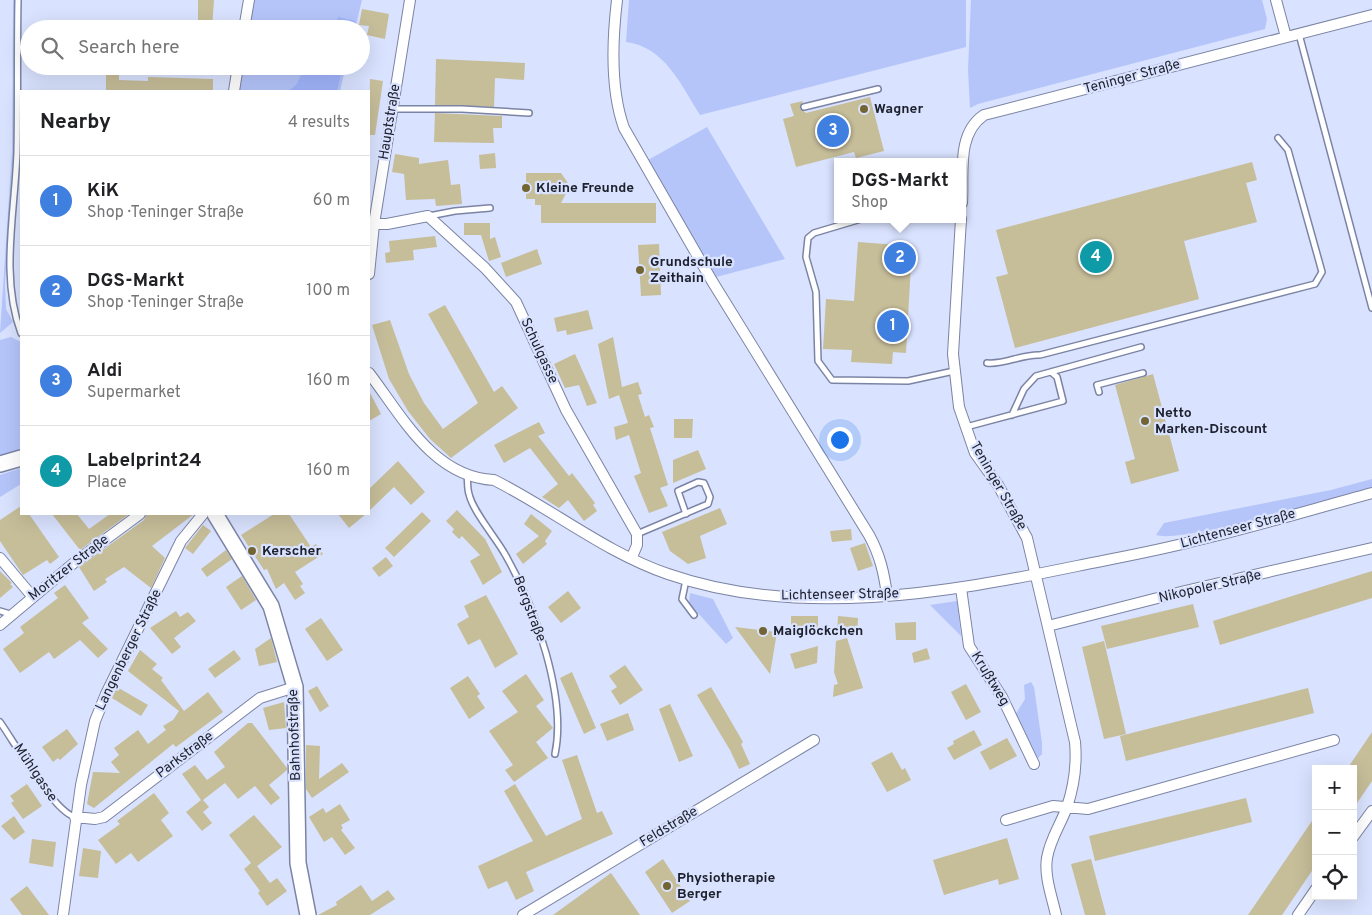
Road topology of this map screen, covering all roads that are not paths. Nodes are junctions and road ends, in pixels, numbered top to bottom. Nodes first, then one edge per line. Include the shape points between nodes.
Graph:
1 (18, 0) edge
2 (249, 0) edge
3 (410, 0) edge
4 (617, 0) edge
5 (1276, 0) edge
6 (1372, 15) edge
7 (246, 20) edge
8 (1298, 34) junction
9 (1286, 37) junction
10 (237, 75) edge
11 (878, 89) dead end
12 (234, 90) edge
13 (804, 107) dead end
14 (392, 109) junction
15 (529, 113) dead end
16 (1278, 138) dead end
17 (964, 158) edge
18 (490, 208) dead end
19 (428, 216) junction
20 (848, 223) edge
21 (962, 223) edge
22 (374, 224) junction
23 (370, 264) edge
24 (1372, 308) edge
25 (20, 330) edge
26 (1141, 347) dead end
27 (987, 363) dead end
28 (954, 371) junction
29 (1051, 372) junction
30 (1143, 373) dead end
31 (370, 374) edge
32 (1099, 392) dead end
33 (1012, 415) junction
34 (966, 427) junction
35 (20, 458) edge
36 (0, 464) edge
37 (467, 475) junction
38 (1372, 493) edge
39 (686, 514) junction
40 (139, 515) edge
41 (202, 515) edge
42 (216, 515) edge
43 (637, 534) junction
44 (1372, 548) edge
45 (632, 557) junction
46 (0, 558) edge
47 (1037, 574) junction
48 (686, 580) junction
49 (961, 588) junction
50 (32, 596) junction
51 (887, 596) junction
52 (0, 610) edge
53 (10, 614) junction
54 (694, 615) dead end
55 (0, 624) edge
56 (1048, 626) junction
57 (295, 687) junction
58 (0, 722) edge
59 (814, 740) dead end
60 (1334, 740) dead end
61 (556, 754) dead end
62 (1034, 764) dead end
63 (1067, 807) junction
64 (1372, 811) edge
65 (75, 817) junction
66 (1006, 820) dead end
67 (1357, 831) edge
68 (1312, 895) edge
69 (63, 915) edge
70 (308, 915) edge
71 (525, 915) edge
72 (1056, 915) edge
73 (1298, 915) edge

1 - 25 lane via 17,152 9,284 12,308
2 - 7 street
3 - 14 street, Hauptstraße
4 - 51 street via 614,21 615,86 621,119 674,217 869,535 885,573
5 - 9 street
6 - 8 street, Teninger Straße
8 - 9 street, Teninger Straße
8 - 24 lane
9 - 17 street, Teninger Straße via 984,115 975,121 965,142
10 - 12 street
11 - 13 lane
14 - 15 lane
14 - 22 street, Hauptstraße
16 - 27 lane via 1288,150 1322,272 1315,284 1040,355
18 - 19 lane
19 - 22 street
19 - 43 street, Schulgasse via 498,280 516,302 566,410
20 - 28 lane via 808,238 806,256 816,292 818,361 832,380 908,381
21 - 28 street, Teninger Straße
22 - 23 street, Hauptstraße
26 - 29 lane
28 - 34 street, Teninger Straße via 959,407
29 - 33 lane via 1036,376 1030,382
29 - 33 lane via 1057,377 1062,401
30 - 32 lane via 1097,385
31 - 37 street, Lichtenseer Straße via 426,446 441,461
33 - 34 lane
34 - 47 street, Teninger Straße via 976,453 1020,522
35 - 36 street
37 - 45 street, Lichtenseer Straße via 494,480
37 - 61 lane, Bergstraße via 469,495 516,573 538,631 555,692 559,720
38 - 47 street, Lichtenseer Straße via 1198,541
39 - 39 lane via 710,501 704,483 698,482 678,491
39 - 43 lane
40 - 50 street, Moritzer Straße
41 - 65 street, Langenberger Straße via 181,541 106,694 95,722
42 - 57 street, Bahnhofstraße via 270,606
43 - 45 street
44 - 56 street, Nikopoler Straße
45 - 48 street, Lichtenseer Straße
46 - 50 street
47 - 49 street, Lichtenseer Straße
47 - 56 street
48 - 51 street, Lichtenseer Straße via 738,593 766,596
48 - 54 lane via 682,599
49 - 51 street, Lichtenseer Straße
49 - 62 street, Krußtweg via 969,646 1002,697
50 - 53 street, Moritzer Straße
52 - 53 lane
53 - 55 street, Moritzer Straße
56 - 63 street via 1076,742 1076,765
57 - 65 street, Parkstraße via 260,698 104,817
57 - 70 street, Bahnhofstraße via 298,863
58 - 65 lane, Mühlgasse via 55,804 68,816
59 - 71 street, Feldstraße
60 - 63 street via 1088,809
63 - 66 street via 1053,806
63 - 72 street via 1047,858 1046,871
64 - 67 street
65 - 69 street, Langenberger Straße
68 - 73 street

